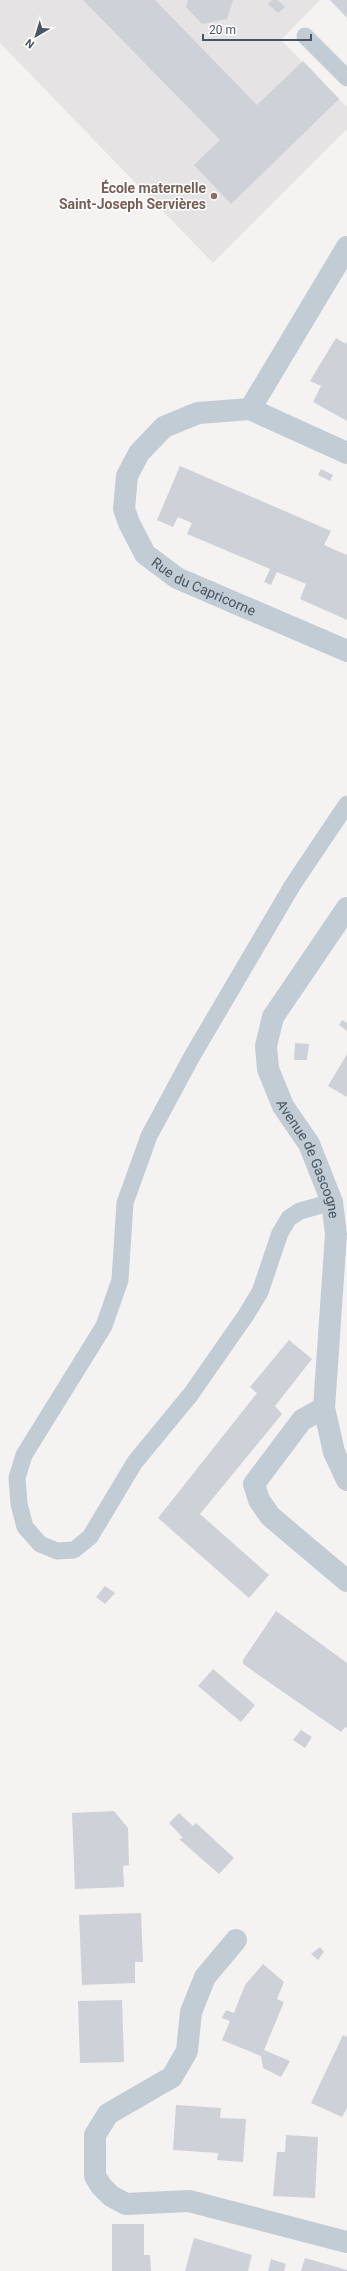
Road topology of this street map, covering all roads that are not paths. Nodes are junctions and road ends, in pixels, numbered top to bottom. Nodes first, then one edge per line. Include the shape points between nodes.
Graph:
1 (305, 36) dead end
2 (347, 78) edge
3 (347, 247) edge
4 (250, 409) junction
5 (347, 452) edge
6 (347, 651) edge
7 (347, 804) edge
8 (347, 908) edge
9 (332, 1202) junction
10 (324, 1408) junction
11 (347, 1480) edge
12 (347, 1581) edge
13 (236, 1940) dead end
14 (347, 2242) edge

1 - 2 lane
3 - 4 street
4 - 5 street
4 - 6 street, Rue du Capricorne via 198,413 164,427 139,452 127,476 124,509 128,523 146,554 177,578
7 - 9 lane via 292,886 191,1058 149,1136 125,1203 120,1280 104,1326 24,1455 17,1478 19,1504 25,1527 40,1544 57,1551 74,1550 90,1536 136,1462 191,1394 246,1315 260,1292 280,1233 289,1218 300,1211
8 - 9 street, Avenue de Gascogne via 273,1017 266,1046 268,1069 283,1106 309,1144
9 - 10 street, Avenue de Gascogne via 336,1234
10 - 11 street, Avenue de Gascogne via 334,1452
10 - 12 street via 302,1420 254,1484 259,1500 270,1516
13 - 14 street via 205,1977 191,2012 187,2051 172,2077 108,2114 95,2135 96,2176 111,2196 126,2204 188,2201

